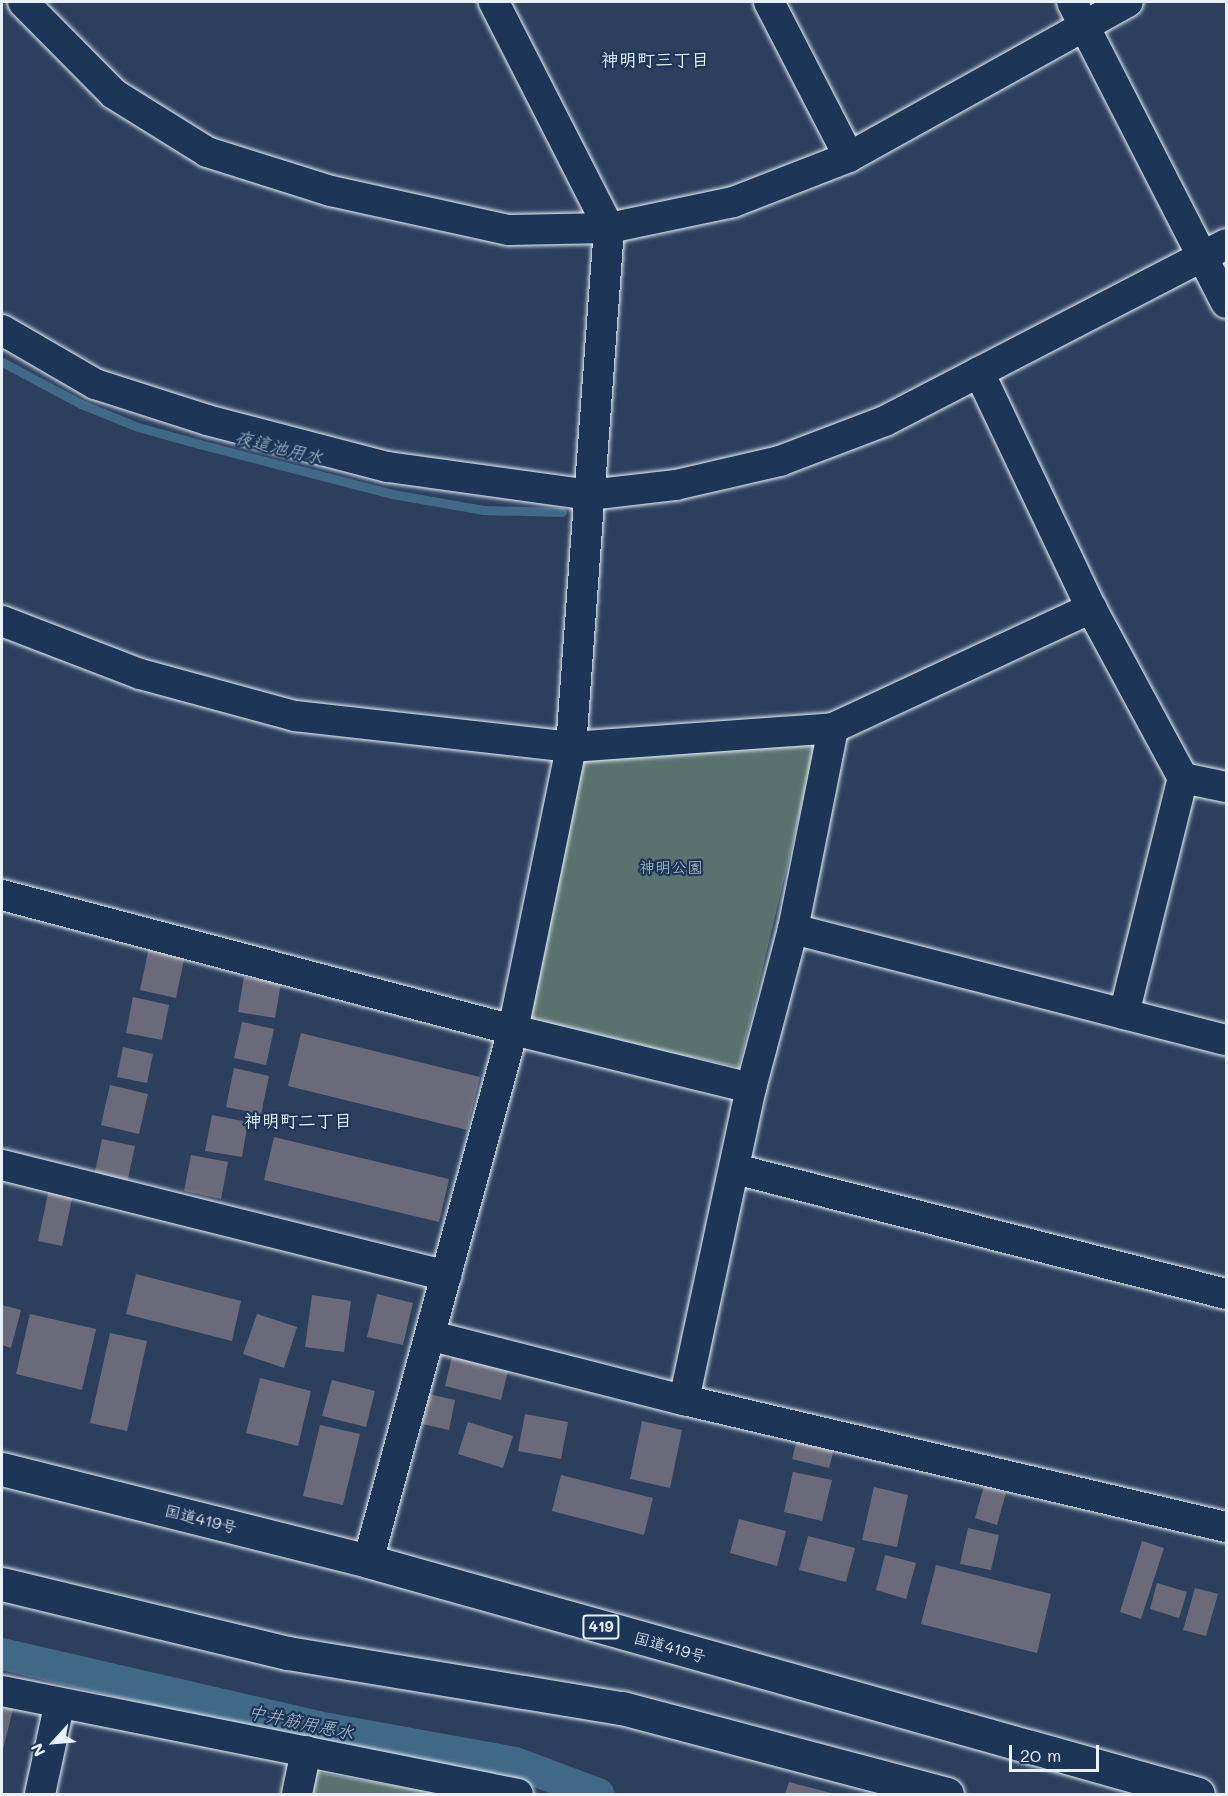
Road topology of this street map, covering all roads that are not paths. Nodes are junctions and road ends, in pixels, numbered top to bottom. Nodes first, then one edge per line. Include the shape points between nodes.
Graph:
1 (23, 2) edge
2 (494, 2) edge
3 (769, 2) edge
4 (1128, 2) edge
5 (1078, 13) edge
6 (849, 157) junction
7 (609, 228) junction
8 (1214, 251) edge
9 (1227, 303) edge
10 (2, 330) edge
11 (979, 372) junction
12 (589, 495) junction
13 (1092, 608) junction
14 (2, 621) edge
15 (832, 728) junction
16 (571, 747) junction
17 (1183, 778) junction
18 (1227, 787) edge
19 (2, 895) edge
20 (793, 929) junction
21 (1124, 1014) junction
22 (513, 1030) junction
23 (1227, 1040) edge
24 (751, 1088) junction
25 (2, 1165) edge
26 (735, 1169) junction
27 (446, 1276) junction
28 (1227, 1294) edge
29 (432, 1336) junction
30 (684, 1400) junction
31 (2, 1468) edge
32 (1227, 1527) edge
33 (368, 1561) junction
34 (2, 1584) edge
35 (2, 1691) edge
36 (59, 1706) junction
37 (306, 1751) junction
38 (40, 1794) edge
39 (297, 1794) edge
40 (518, 1794) edge
41 (947, 1794) edge
42 (1198, 1794) edge

1 - 7 street via 114,94 207,152 331,192 509,230
2 - 7 street
3 - 6 street
4 - 5 street
5 - 6 street
5 - 8 street
6 - 7 street via 733,202
7 - 12 street
8 - 9 street
8 - 11 street
10 - 12 street via 95,384 207,420 388,467
11 - 12 street via 885,421 780,461 676,485
11 - 13 street
12 - 16 street
13 - 15 street
13 - 17 street
14 - 16 street via 140,674 294,716
15 - 16 street
15 - 20 street
16 - 22 street
17 - 18 street
17 - 21 street
19 - 22 street
20 - 21 street
20 - 24 street
21 - 23 street
22 - 24 street
22 - 27 street
24 - 26 street
25 - 27 street
26 - 28 street
26 - 30 street
27 - 29 street
29 - 30 street
29 - 33 street
30 - 32 street
31 - 33 highway, 国道419号 / 419
33 - 42 highway, 国道419号 / 419
34 - 41 highway via 288,1653 622,1708
35 - 36 street
36 - 37 street
36 - 38 street
37 - 39 street
37 - 40 street

